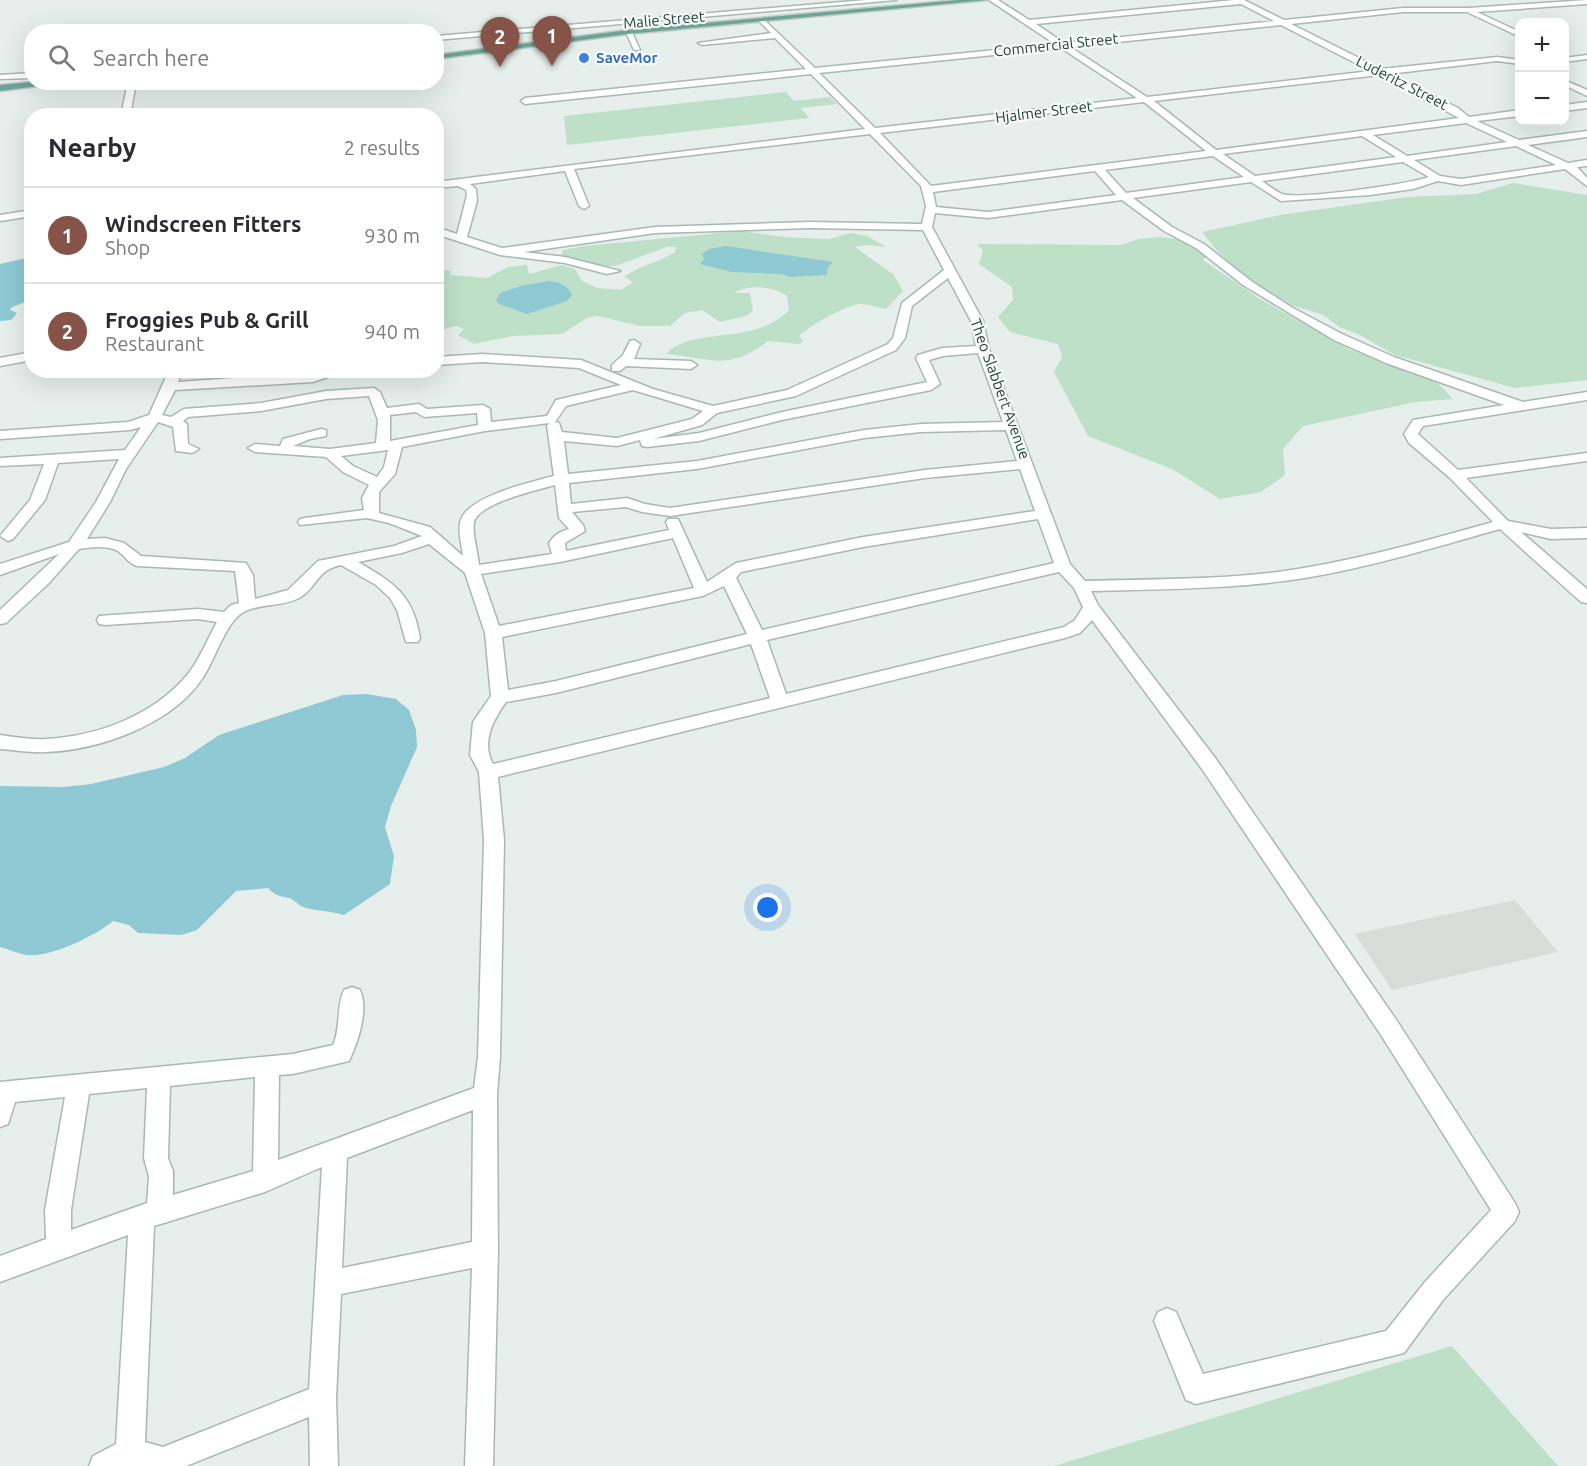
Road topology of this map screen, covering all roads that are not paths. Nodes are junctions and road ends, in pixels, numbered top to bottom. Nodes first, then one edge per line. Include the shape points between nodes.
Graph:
1 (892, 0) edge
2 (983, 0) edge
3 (993, 0) edge
4 (1240, 1) edge
5 (1587, 2) edge
6 (1468, 10) junction
7 (762, 20) junction
8 (1282, 22) junction
9 (1027, 23) junction
10 (628, 32) junction
11 (1515, 33) edge
12 (778, 35) junction
13 (444, 37) edge
14 (448, 37) junction
15 (702, 43) dead end
16 (1061, 45) junction
17 (637, 48) dead end
18 (453, 53) junction
19 (444, 54) edge
20 (1587, 57) edge
21 (1569, 59) edge
22 (1515, 61) edge
23 (815, 71) junction
24 (1381, 72) junction
25 (24, 76) edge
26 (0, 77) edge
27 (1569, 84) edge
28 (24, 86) edge
29 (0, 88) edge
30 (130, 90) edge
31 (1587, 93) edge
32 (1144, 100) junction
33 (525, 101) dead end
34 (1587, 105) edge
35 (1569, 107) edge
36 (127, 108) edge
37 (1455, 110) junction
38 (1515, 114) edge
39 (1467, 120) junction
40 (1388, 122) junction
41 (1379, 130) junction
42 (875, 132) junction
43 (1363, 133) junction
44 (1587, 134) edge
45 (1310, 140) junction
46 (1516, 144) junction
47 (1213, 152) junction
48 (1404, 159) junction
49 (1587, 163) edge
50 (1096, 166) junction
51 (1565, 166) junction
52 (569, 169) junction
53 (1437, 178) junction
54 (1251, 179) junction
55 (460, 183) junction
56 (1587, 183) edge
57 (444, 184) edge
58 (927, 190) junction
59 (1124, 197) junction
60 (584, 206) dead end
61 (930, 210) junction
62 (24, 214) edge
63 (0, 218) edge
64 (927, 227) junction
65 (444, 233) edge
66 (461, 239) junction
67 (500, 252) junction
68 (614, 271) dead end
69 (949, 272) junction
70 (634, 344) dead end
71 (984, 349) junction
72 (0, 356) edge
73 (17, 357) junction
74 (24, 357) edge
75 (444, 361) edge
76 (0, 362) edge
77 (625, 362) junction
78 (691, 365) dead end
79 (607, 374) junction
80 (174, 378) edge
81 (306, 378) edge
82 (268, 381) junction
83 (171, 386) junction
84 (634, 386) junction
85 (846, 387) junction
86 (1585, 398) edge
87 (1521, 406) junction
88 (261, 407) junction
89 (713, 410) junction
90 (382, 412) junction
91 (155, 417) junction
92 (551, 418) junction
93 (172, 423) junction
94 (1011, 426) junction
95 (485, 427) junction
96 (321, 433) dead end
97 (0, 435) edge
98 (558, 436) junction
99 (646, 436) junction
100 (389, 444) junction
101 (255, 448) dead end
102 (192, 449) dead end
103 (285, 450) junction
104 (330, 453) junction
105 (130, 454) junction
106 (1587, 457) edge
107 (54, 458) junction
108 (0, 462) edge
109 (1026, 464) junction
110 (1455, 475) junction
111 (564, 480) junction
112 (377, 483) junction
113 (564, 508) junction
114 (670, 512) junction
115 (371, 513) junction
116 (1045, 514) junction
117 (305, 522) dead end
118 (1503, 524) junction
119 (678, 533) junction
120 (1587, 533) edge
121 (8, 536) dead end
122 (431, 538) junction
123 (73, 544) junction
124 (560, 557) junction
125 (344, 560) junction
126 (1063, 566) junction
127 (0, 570) edge
128 (472, 571) junction
129 (728, 578) junction
130 (1082, 586) junction
131 (703, 591) junction
132 (1587, 598) edge
133 (248, 605) junction
134 (1090, 607) junction
135 (229, 618) junction
136 (0, 619) edge
137 (105, 620) dead end
138 (493, 633) junction
139 (757, 637) junction
140 (412, 638) dead end
141 (500, 697) junction
142 (781, 703) junction
143 (0, 742) edge
144 (488, 772) junction
145 (352, 997) dead end
146 (268, 1065) junction
147 (159, 1077) junction
148 (78, 1084) junction
149 (3, 1093) edge
150 (485, 1095) junction
151 (0, 1116) edge
152 (335, 1153) junction
153 (265, 1180) junction
154 (150, 1215) junction
155 (59, 1248) junction
156 (485, 1252) junction
157 (0, 1269) edge
158 (328, 1284) junction
159 (1167, 1321) dead end
160 (322, 1398) junction
161 (130, 1452) junction
162 (103, 1466) edge
163 (324, 1466) edge
164 (479, 1466) edge

1 - 14 street, Malie Street
2 - 7 main road
3 - 9 street
4 - 8 street, Luderitz Street
4 - 9 street
5 - 6 street, Commercial Street
6 - 8 street, Commercial Street via 1403,10
6 - 11 street
7 - 10 main road
7 - 12 street
8 - 16 street, Commercial Street
8 - 24 street, Luderitz Street
9 - 16 street
10 - 17 street
10 - 18 main road
12 - 15 street
12 - 23 street
13 - 14 street, Malie Street
14 - 18 street
16 - 23 street, Commercial Street
16 - 32 street
18 - 19 main road
20 - 21 street
22 - 24 street, Hjalmer Street via 1497,59
23 - 33 street, Commercial Street
23 - 42 street
24 - 32 street, Hjalmer Street
24 - 37 street, Luderitz Street
25 - 26 street
27 - 31 street
28 - 29 main road
30 - 36 street
32 - 42 street, Hjalmer Street
32 - 47 street
34 - 35 street
37 - 39 street, Luderitz Street
37 - 40 street via 1435,117
38 - 39 street
39 - 41 street
39 - 46 street, Luderitz Street
40 - 41 street
40 - 45 street via 1322,129 1309,134
41 - 43 street
42 - 52 street, Hjalmer Street
42 - 58 street via 926,184
43 - 45 street
43 - 48 street
44 - 46 street
45 - 47 street
46 - 48 street
46 - 51 street, Luderitz Street
47 - 50 street
47 - 54 street
48 - 53 street
48 - 54 street
49 - 51 street
50 - 58 street
50 - 59 street
51 - 53 street via 1461,182
51 - 56 street, Luderitz Street
52 - 55 street, Hjalmer Street
52 - 60 street
53 - 54 street via 1391,190 1304,198 1281,198
54 - 59 street
55 - 57 street, Hjalmer Street
55 - 66 street via 471,189 473,198
58 - 61 street
59 - 61 street via 988,215
59 - 87 street via 1168,230 1200,246 1247,283 1338,337
61 - 64 street
62 - 63 street
64 - 67 street via 810,225 655,230
64 - 69 street, Theo Slabbert Avenue
65 - 66 street
66 - 67 street
67 - 68 street
69 - 71 street, Theo Slabbert Avenue via 977,321
69 - 85 street via 906,305 894,345
70 - 77 street
71 - 85 street via 922,357 934,384
71 - 94 street, Theo Slabbert Avenue
72 - 73 street
73 - 74 street
73 - 76 street
75 - 79 street via 482,358 570,363
77 - 78 street
77 - 79 street
79 - 84 street
80 - 83 street
81 - 82 street
82 - 83 street
82 - 88 street
83 - 91 street
84 - 89 street
84 - 92 street via 561,403
85 - 89 street
85 - 99 street via 776,417 690,440 647,443
86 - 87 street
87 - 110 street via 1426,420 1413,428 1414,440
88 - 90 street via 326,395 374,392
88 - 93 street via 184,413
89 - 99 street via 697,422
90 - 95 street via 483,409
90 - 100 street via 382,432
91 - 93 street
91 - 97 street via 130,426
91 - 105 street
92 - 95 street
92 - 98 street
93 - 102 street via 180,424 181,448
94 - 109 street, Theo Slabbert Avenue
94 - 111 street via 864,434 697,465
95 - 100 street
96 - 103 street via 288,442
98 - 99 street via 613,442
98 - 111 street
100 - 104 street
100 - 112 street via 391,468
101 - 103 street
103 - 104 street
104 - 112 street via 348,469
105 - 107 street
105 - 123 street
106 - 110 street
107 - 108 street
107 - 121 street via 44,474 34,506
109 - 114 street
109 - 116 street, Theo Slabbert Avenue
110 - 118 street
111 - 113 street
111 - 128 street via 528,488 474,509 467,522
112 - 115 street via 372,489
113 - 114 street via 627,502
113 - 124 street via 566,518 576,525 577,531 562,536 557,543
114 - 119 street
115 - 117 street
115 - 122 street via 412,524
116 - 126 street, Theo Slabbert Avenue
116 - 129 street via 874,540 736,567
118 - 120 street via 1551,534
118 - 130 street via 1393,556 1302,574 1225,582
118 - 132 street
119 - 124 street
119 - 131 street
122 - 125 street via 397,550
122 - 128 street
123 - 127 street
123 - 133 street via 119,546 137,561 238,565 245,574
123 - 136 street via 31,593
124 - 128 street
125 - 133 street via 323,564 294,594
125 - 140 street via 375,577 404,604
126 - 130 street, Theo Slabbert Avenue
126 - 139 street
128 - 138 street
129 - 131 street
129 - 139 street
130 - 134 street, Theo Slabbert Avenue
131 - 138 street
133 - 135 street
134 - 142 street via 1076,630
134 - 159 street, Theo Slabbert Avenue via 1215,773 1389,1028 1506,1212 1394,1343 1196,1390
135 - 137 street via 198,614
135 - 143 street via 195,677 157,713 76,742 44,746
138 - 141 street
139 - 141 street
139 - 142 street
141 - 144 street via 482,722 479,755
142 - 144 street
144 - 150 street via 494,840
145 - 146 street via 348,1037 341,1054
146 - 147 street
146 - 153 street
147 - 148 street
147 - 154 street via 156,1158 161,1185
148 - 149 street
148 - 155 street via 61,1189
149 - 151 street
150 - 152 street
150 - 156 street
152 - 153 street via 285,1169
152 - 158 street
153 - 154 street
154 - 155 street
154 - 161 street
155 - 157 street
156 - 158 street
156 - 164 street
158 - 160 street
160 - 161 street via 163,1461
160 - 163 street
161 - 162 street

